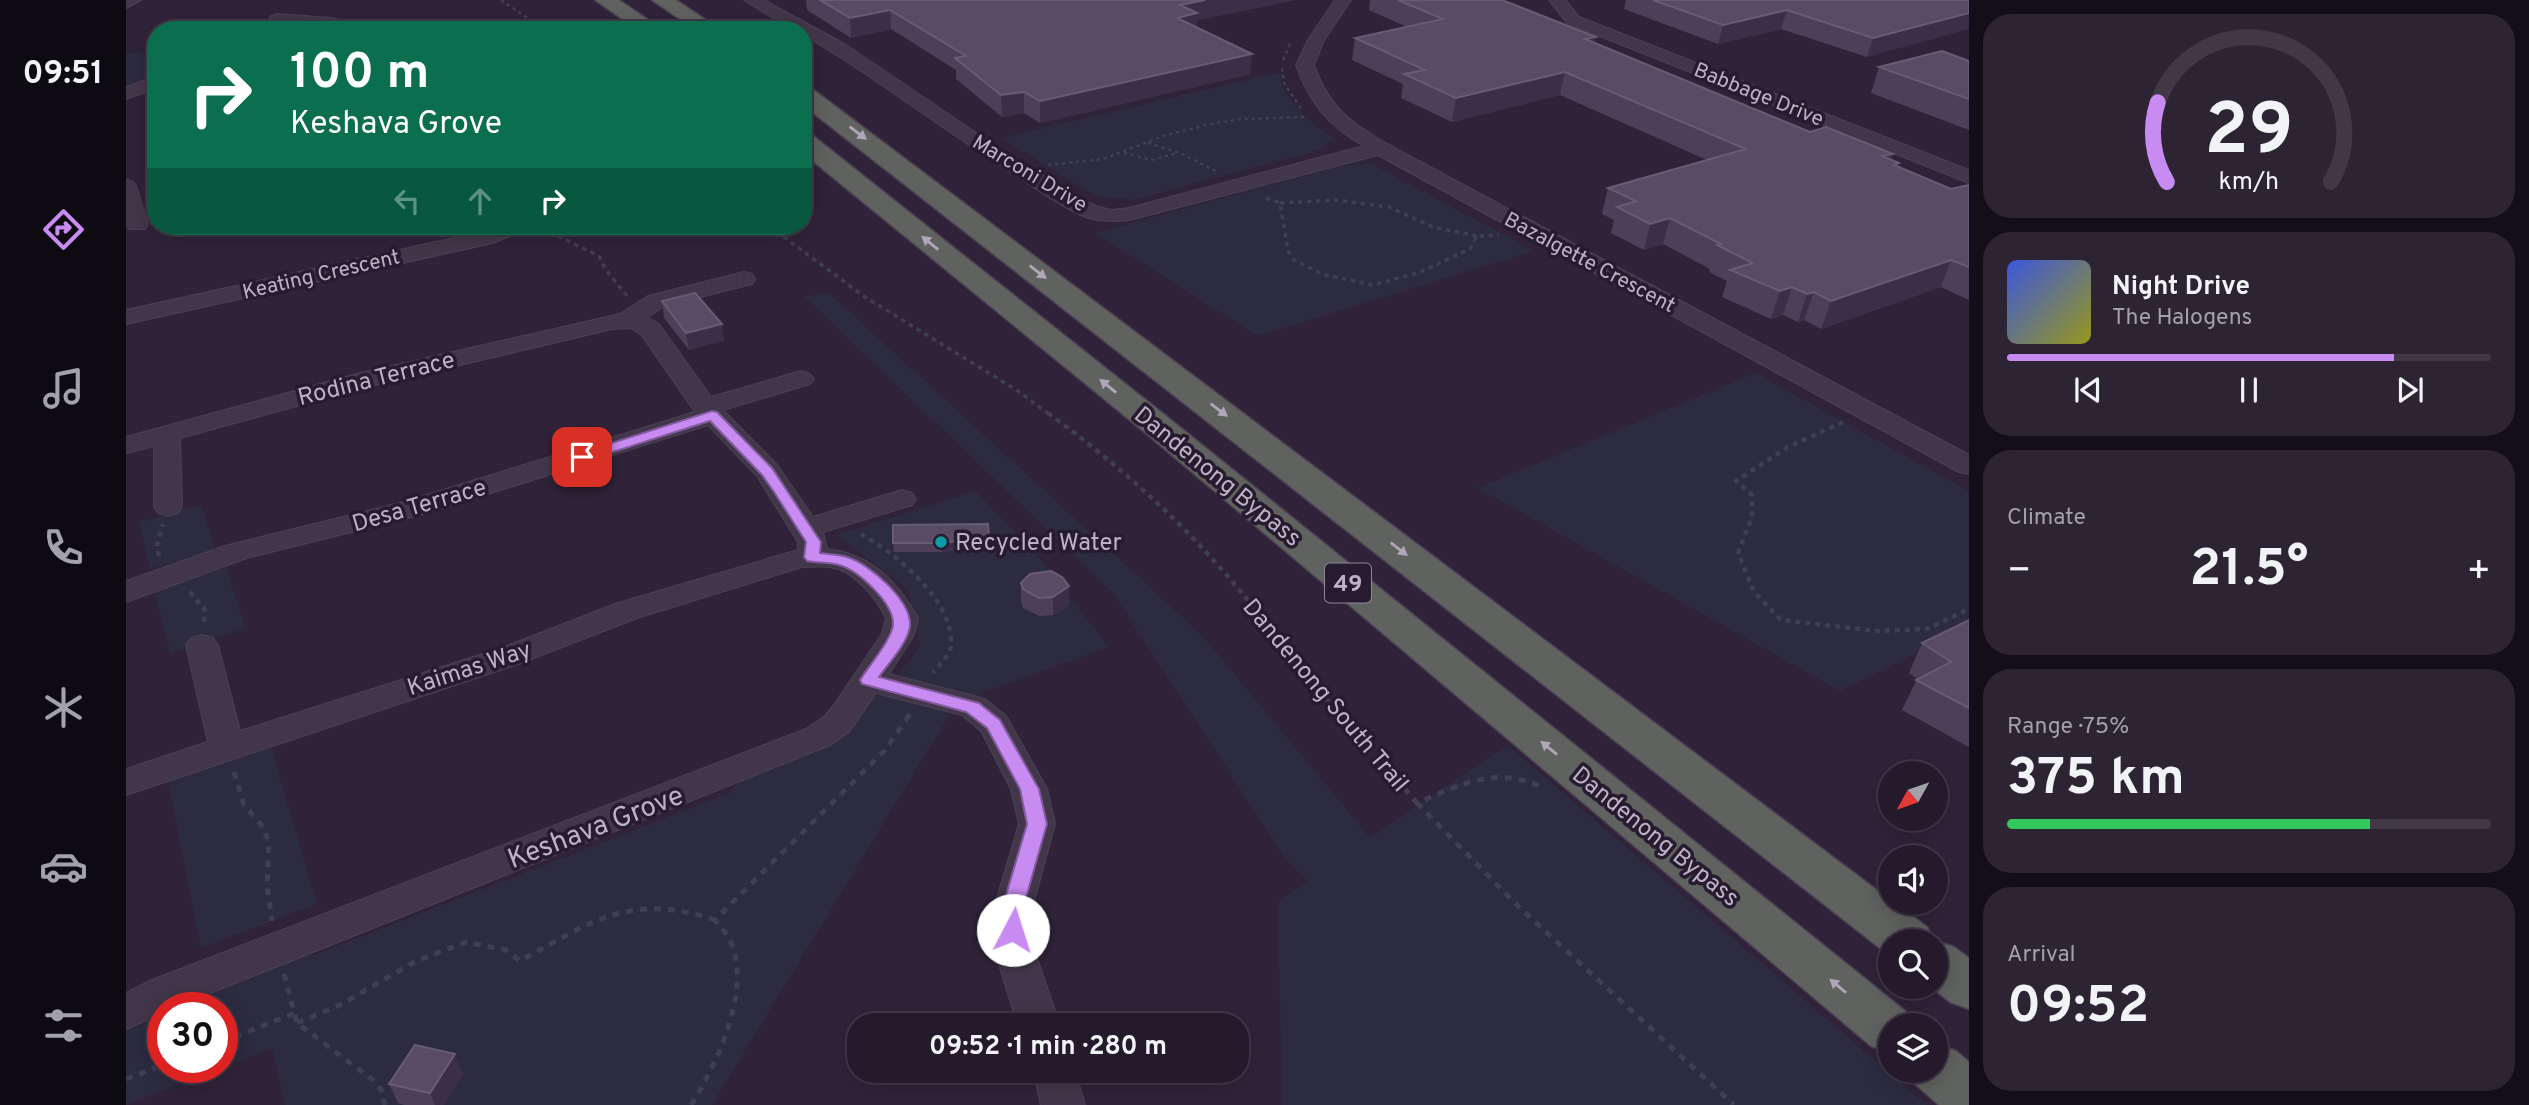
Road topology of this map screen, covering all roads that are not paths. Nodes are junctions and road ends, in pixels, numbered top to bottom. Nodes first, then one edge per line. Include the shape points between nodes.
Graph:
1 (133, 0) edge
2 (606, 0) edge
3 (662, 0) edge
4 (752, 0) edge
5 (1343, 0) edge
6 (1557, 0) edge
7 (126, 3) edge
8 (299, 7) dead end
9 (272, 21) edge
10 (639, 21) edge
11 (696, 21) edge
12 (789, 21) edge
13 (812, 34) edge
14 (147, 85) edge
15 (126, 94) edge
16 (812, 100) edge
17 (812, 147) edge
18 (1380, 148) junction
19 (1969, 177) edge
20 (126, 186) edge
21 (137, 224) dead end
22 (495, 235) edge
23 (744, 279) dead end
24 (633, 315) junction
25 (126, 317) edge
26 (801, 379) dead end
27 (708, 411) junction
28 (167, 435) junction
29 (126, 445) edge
30 (1969, 466) edge
31 (902, 499) dead end
32 (168, 507) road end
33 (809, 542) junction
34 (126, 592) edge
35 (202, 645) road end
36 (868, 680) junction
37 (227, 748) junction
38 (126, 782) edge
39 (1892, 929) edge
40 (1948, 971) edge
41 (1969, 987) edge
42 (126, 1012) edge
43 (1035, 1013) edge
44 (1878, 1041) edge
45 (1057, 1083) edge
46 (1935, 1083) edge
47 (1969, 1096) edge
48 (1063, 1105) edge

1 - 7 street
2 - 10 highway
3 - 11 highway
4 - 12 street, Marconi Drive
5 - 18 street, Bazalgette Crescent via 1305,65 1313,91 1341,125
6 - 19 street, Babbage Drive via 1573,20
8 - 9 street
13 - 18 street, Marconi Drive via 1092,212 1130,214
14 - 15 street
16 -> 39 highway, Dandenong Bypass / 49
44 -> 17 highway, Dandenong Bypass / 49 via 1149,419
18 - 30 street, Bazalgette Crescent
20 - 21 street
22 - 25 street, Keating Crescent
23 - 24 street, Rodina Terrace via 656,301
24 - 27 street via 650,329
24 - 28 street, Rodina Terrace
26 - 27 street, Desa Terrace
27 - 33 street via 767,471
27 - 34 street, Desa Terrace via 414,508 236,552
28 - 29 street, Rodina Terrace
28 - 32 street
31 - 33 street via 843,516
33 - 36 street, Keshava Grove via 862,569 899,612 901,630
33 - 37 street, Kaimas Way via 788,561 646,604 510,656
35 - 37 street
36 - 42 street, Keshava Grove via 837,724 805,744 166,992
36 - 43 street via 972,707 994,724 1029,789 1037,824 1013,905 1013,930
37 - 38 street, Kaimas Way
40 - 41 highway
45 - 48 street
46 - 47 highway

